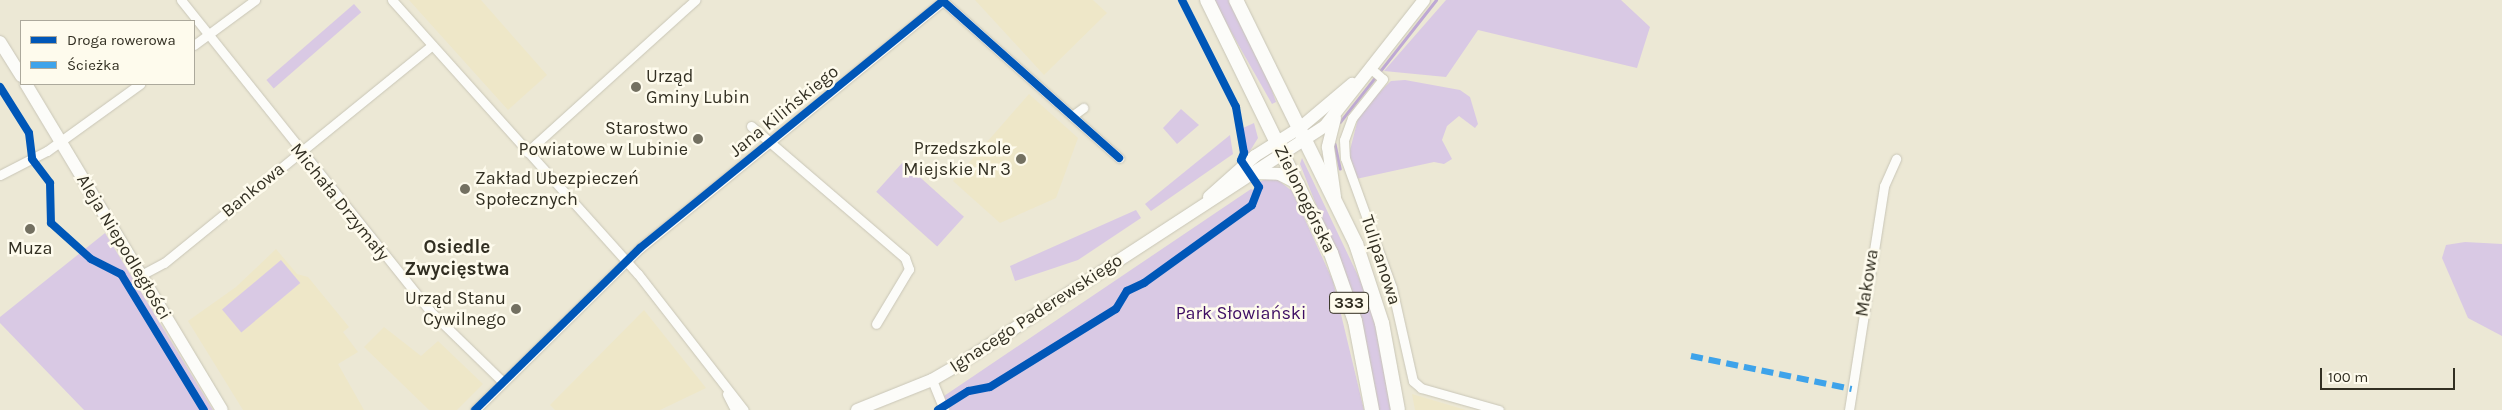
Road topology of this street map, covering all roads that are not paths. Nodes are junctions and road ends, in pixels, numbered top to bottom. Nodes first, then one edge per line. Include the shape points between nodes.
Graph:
1 (181, 0) edge
2 (256, 0) edge
3 (392, 0) edge
4 (696, 0) edge
5 (1207, 0) edge
6 (1236, 0) edge
7 (1424, 0) edge
8 (211, 32) junction
9 (0, 42) edge
10 (195, 44) edge
11 (432, 45) junction
12 (1371, 73) junction
13 (20, 74) edge
14 (27, 85) edge
15 (139, 85) edge
16 (1083, 108) dead end
17 (1072, 116) junction
18 (1335, 117) junction
19 (751, 126) dead end
20 (1303, 133) junction
21 (61, 141) junction
22 (770, 141) junction
23 (1281, 147) junction
24 (299, 152) junction
25 (527, 152) junction
26 (1119, 158) dead end
27 (1896, 159) dead end
28 (1254, 173) junction
29 (0, 175) edge
30 (1301, 186) junction
31 (1335, 197) junction
32 (1206, 201) junction
33 (626, 261) junction
34 (141, 275) junction
35 (876, 324) dead end
36 (932, 380) junction
37 (503, 382) junction
38 (722, 384) junction
39 (222, 410) edge
40 (475, 410) edge
41 (736, 410) edge
42 (744, 410) edge
43 (857, 410) edge
44 (944, 410) edge
45 (1372, 410) edge
46 (1398, 410) edge
47 (1499, 410) edge
48 (1849, 410) edge

1 - 8 street, Michała Drzymały
2 - 8 street
3 - 11 street
4 - 25 street
5 - 23 main road, Zielonogórska / 333
6 - 20 main road, Zielonogórska / 333
7 - 12 street
8 - 10 street
8 - 24 street, Michała Drzymały
9 - 13 street
11 - 24 street, Bankowa
11 - 25 street
12 - 18 street
12 - 20 street
12 - 47 street, Tulipanowa via 1383,79 1352,118 1344,150 1392,288 1413,381 1427,390
14 - 21 street, Aleja Niepodległości
15 - 21 street
16 - 17 street
17 - 22 street, Jana Kilińskiego via 943,2
17 - 26 street, Jana Kilińskiego
18 - 20 street
18 - 31 street via 1328,151
19 - 22 street
20 - 23 street
20 - 31 main road, Zielonogórska / 333
21 - 29 street
21 - 34 street, Aleja Niepodległości
22 - 33 street, Jana Kilińskiego
22 - 35 street, Jana Kilińskiego via 905,258 909,269
23 - 28 street
23 - 30 main road, Zielonogórska / 333
23 - 32 street
24 - 34 street, Bankowa via 164,263
24 - 37 street, Michała Drzymały via 430,310
25 - 33 street
27 - 48 street, Makowa via 1884,186
28 - 30 street via 1281,174
28 - 32 street
30 - 45 main road, Zielonogórska / 333 via 1348,300
31 - 46 main road, Zielonogórska / 333 via 1374,294
32 - 36 street, Ignacego Paderewskiego
33 - 37 street, Jana Kilińskiego
33 - 38 street
34 - 39 street, Aleja Niepodległości
36 - 43 street, Ignacego Paderewskiego
36 - 44 street
37 - 40 street, Jana Kilińskiego
38 - 41 street
38 - 42 street

